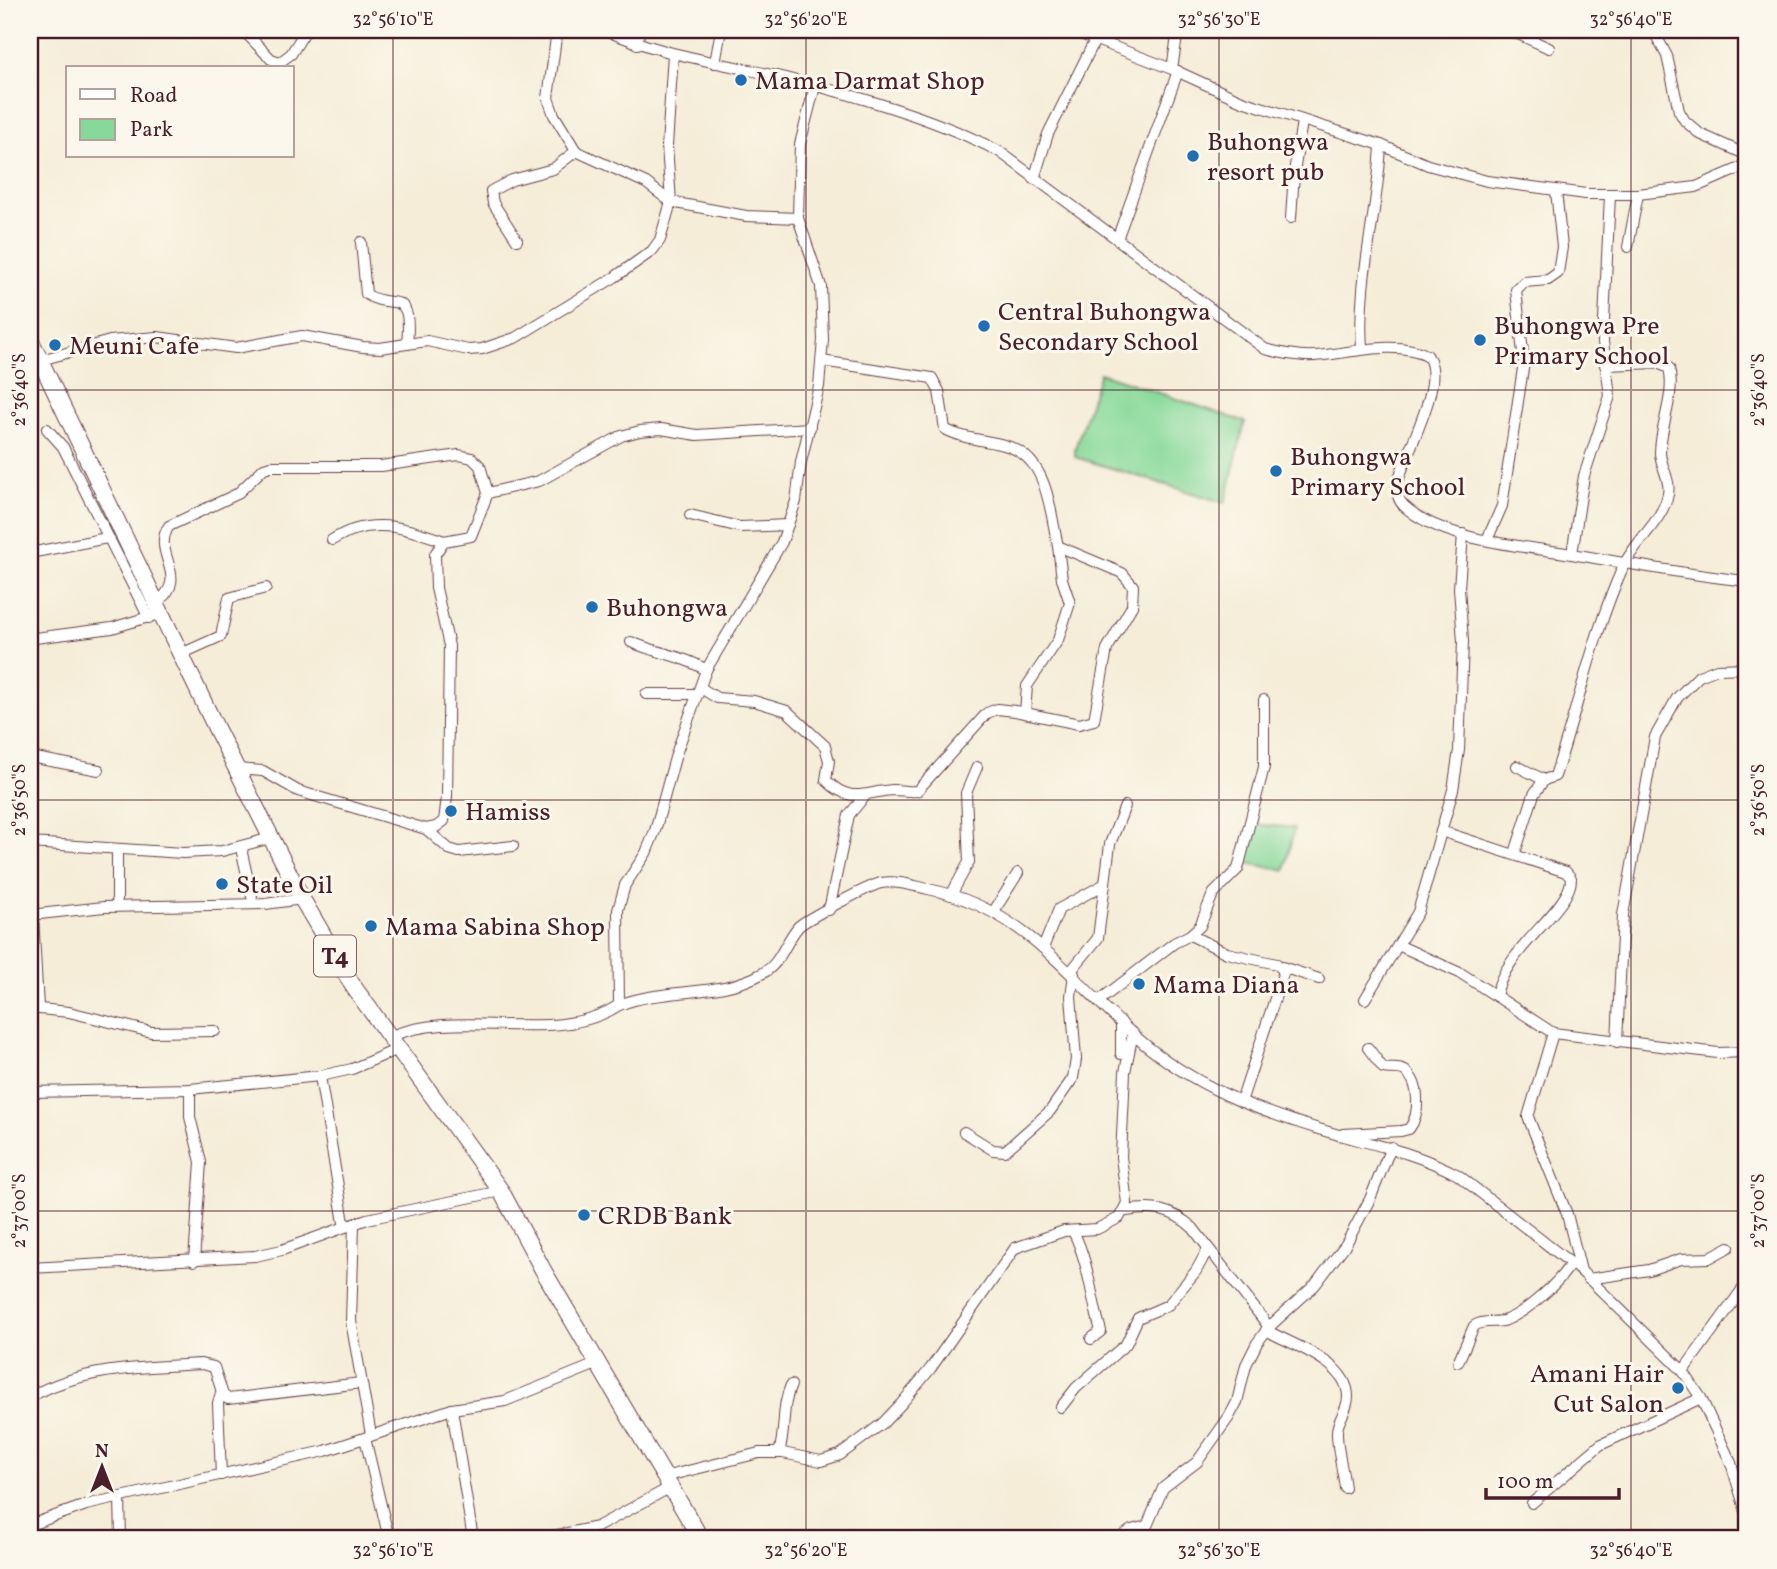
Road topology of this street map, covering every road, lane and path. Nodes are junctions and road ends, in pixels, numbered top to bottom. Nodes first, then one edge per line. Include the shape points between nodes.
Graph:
1 (243, 30) edge
2 (306, 30) edge
3 (557, 30) edge
4 (606, 30) edge
5 (640, 30) edge
6 (721, 30) edge
7 (1070, 30) edge
8 (1178, 30) edge
9 (1509, 30) edge
10 (1653, 30) edge
11 (1095, 40) junction
12 (637, 44) junction
13 (1549, 48) dead end
14 (673, 54) junction
15 (715, 63) junction
16 (1175, 70) junction
17 (815, 86) junction
18 (1302, 121) junction
19 (1381, 145) junction
20 (576, 150) junction
21 (1747, 155) edge
22 (1747, 165) edge
23 (1034, 179) junction
24 (1556, 191) junction
25 (1638, 194) junction
26 (1610, 195) junction
27 (671, 202) junction
28 (799, 218) junction
29 (1291, 218) dead end
30 (1117, 239) junction
31 (517, 240) dead end
32 (361, 242) dead end
33 (1628, 247) dead end
34 (30, 339) edge
35 (407, 344) junction
36 (1362, 348) junction
37 (822, 361) junction
38 (35, 362) edge
39 (1605, 365) junction
40 (810, 428) junction
41 (47, 429) dead end
42 (488, 493) junction
43 (690, 515) dead end
44 (788, 525) junction
45 (1463, 534) junction
46 (107, 538) junction
47 (332, 540) dead end
48 (1487, 540) junction
49 (443, 541) junction
50 (1058, 546) junction
51 (30, 554) edge
52 (1572, 554) junction
53 (1624, 564) junction
54 (1747, 581) edge
55 (266, 588) dead end
56 (156, 611) junction
57 (35, 638) dead end
58 (631, 642) dead end
59 (181, 654) junction
60 (1747, 668) edge
61 (706, 670) junction
62 (700, 691) junction
63 (646, 694) dead end
64 (1264, 700) dead end
65 (1026, 713) junction
66 (30, 757) edge
67 (1517, 766) dead end
68 (977, 767) dead end
69 (236, 769) junction
70 (99, 770) dead end
71 (1544, 780) junction
72 (864, 796) junction
73 (1125, 806) dead end
74 (426, 829) junction
75 (1441, 831) junction
76 (271, 838) junction
77 (30, 843) edge
78 (243, 846) junction
79 (513, 846) dead end
80 (117, 850) junction
81 (1516, 850) dead end
82 (1018, 873) dead end
83 (1105, 884) junction
84 (951, 895) junction
85 (252, 897) dead end
86 (117, 899) dead end
87 (302, 899) junction
88 (830, 911) junction
89 (994, 911) junction
90 (31, 915) edge
91 (1190, 935) junction
92 (1398, 945) junction
93 (1043, 947) junction
94 (1282, 967) junction
95 (1072, 972) junction
96 (1319, 979) dead end
97 (1496, 996) junction
98 (1365, 999) dead end
99 (1100, 1000) junction
100 (619, 1004) junction
101 (34, 1008) edge
102 (1121, 1021) junction
103 (215, 1031) dead end
104 (1133, 1033) junction
105 (1553, 1034) junction
106 (1617, 1042) junction
107 (394, 1043) junction
108 (1368, 1048) dead end
109 (1747, 1052) edge
110 (1121, 1054) dead end
111 (320, 1076) junction
112 (190, 1089) junction
113 (30, 1092) edge
114 (1241, 1102) junction
115 (964, 1132) dead end
116 (1339, 1135) junction
117 (1391, 1147) junction
118 (502, 1191) junction
119 (1126, 1211) junction
120 (349, 1223) junction
121 (1073, 1231) junction
122 (1729, 1247) dead end
123 (1208, 1249) junction
124 (194, 1261) junction
125 (1570, 1265) junction
126 (30, 1268) edge
127 (1585, 1275) junction
128 (1747, 1283) edge
129 (1268, 1329) junction
130 (1091, 1339) dead end
131 (1458, 1362) dead end
132 (599, 1363) junction
133 (1683, 1371) junction
134 (361, 1383) junction
135 (791, 1385) dead end
136 (223, 1395) junction
137 (30, 1396) edge
138 (1701, 1398) junction
139 (1061, 1407) dead end
140 (452, 1409) junction
141 (368, 1437) junction
142 (779, 1453) junction
143 (221, 1475) junction
144 (668, 1482) junction
145 (1345, 1488) dead end
146 (120, 1497) junction
147 (1532, 1503) dead end
148 (1747, 1515) edge
149 (30, 1525) edge
150 (121, 1539) edge
151 (389, 1539) edge
152 (473, 1539) edge
153 (539, 1539) edge
154 (701, 1539) edge
155 (1119, 1539) edge

1 - 2 street via 280,62
3 - 20 street via 548,97
4 - 12 street
5 - 12 street
6 - 15 street
7 - 11 street
8 - 16 street
9 - 13 street
10 - 21 street via 1667,56 1685,121 1700,134
11 - 16 street
11 - 23 street via 1048,134
12 - 14 street
14 - 15 street
14 - 27 street via 667,146
15 - 17 street
16 - 18 street via 1242,101
16 - 30 street
17 - 23 street via 976,139
17 - 28 street via 800,145
18 - 19 street
18 - 29 street
19 - 24 street via 1460,175
19 - 36 street via 1362,287
20 - 27 street via 646,183
20 - 31 street via 553,169 491,191 493,203
22 - 25 street via 1696,187
23 - 30 street
24 - 26 street
24 - 48 street via 1562,247 1558,273 1548,280 1524,282 1516,290 1524,362 1502,506
25 - 26 street
25 - 33 street
26 - 39 street
27 - 28 street via 746,216
27 - 35 street via 652,251 514,338 482,349 454,349 427,341
28 - 37 street via 821,286
30 - 36 street via 1265,349 1314,356
32 - 35 street via 366,294 403,306 408,320
34 - 38 highway, T4
35 - 38 street via 363,347 302,336 236,348 157,337 110,341
36 - 45 street via 1418,350 1432,361 1428,395 1418,433 1399,474 1398,495 1406,507
37 - 40 street
37 - 50 street via 932,378 939,391 945,429 1007,446 1035,467 1049,492
38 - 56 highway, T4
39 - 52 street via 1610,396 1584,476
39 - 53 street via 1657,363 1670,372 1660,452 1668,493 1663,508
40 - 42 street via 697,435 640,431 621,436 539,481
40 - 44 street
41 - 46 street via 63,447
42 - 49 street via 471,536
42 - 56 street via 480,466 459,455 381,466 264,468 237,494 169,526 163,540 173,582
43 - 44 street via 740,527
44 - 61 street
45 - 48 street
45 - 75 street via 1459,750
46 - 51 street
46 - 56 street
47 - 49 street via 364,526 387,525
48 - 52 street
49 - 74 street via 436,548 435,560 436,588 449,646 447,797 444,821
50 - 65 street via 1070,603 1058,640 1027,686
50 - 65 street via 1122,573 1133,586 1132,606 1107,649 1094,720 1079,724
52 - 53 street
53 - 54 street
53 - 71 street via 1564,752 1555,776
55 - 59 street via 229,598 221,636
56 - 57 street via 112,628
56 - 59 highway, T4
58 - 61 street via 692,661
59 - 69 highway, T4
60 - 106 street via 1717,669 1699,676 1678,698 1655,737 1623,915
61 - 62 street
62 - 63 street
62 - 72 street via 787,711 825,746 829,761 826,780 846,793
62 - 100 street via 676,754 655,831 625,886 618,909
64 - 91 street via 1264,766 1241,860 1213,894 1200,926
65 - 72 street via 997,709 987,713 917,791
66 - 70 street
67 - 71 street
68 - 84 street via 966,793 970,854
69 - 74 street via 263,771 298,791
69 - 76 highway, T4
71 - 81 street via 1534,794
72 - 88 street via 849,815
73 - 83 street via 1112,833
74 - 79 street via 459,852
75 - 92 street via 1421,904
75 - 97 street via 1486,843 1571,878 1566,897 1504,969
76 - 78 street
76 - 87 highway, T4
77 - 80 street
78 - 80 street via 183,853
78 - 85 street
80 - 86 street
82 - 89 street
83 - 93 street via 1059,909
83 - 95 street via 1098,938
84 - 88 street via 882,883
84 - 89 street
87 - 90 street via 265,904 104,907
87 - 107 highway, T4 via 353,986
88 - 100 street via 803,922 776,962 760,975
89 - 93 street
90 - 101 street
91 - 94 street via 1227,953
91 - 99 street
92 - 97 street via 1462,974
92 - 98 street
93 - 95 street
94 - 96 street
94 - 114 street via 1284,975
95 - 99 street
95 - 115 street via 1076,1070 1062,1095 1039,1123 1005,1151 993,1150
97 - 105 street
99 - 102 street
100 - 107 street via 601,1017 575,1023 446,1025 405,1031
101 - 103 street via 150,1032
102 - 104 street
102 - 110 street
104 - 114 street via 1187,1076
104 - 119 street via 1121,1157
105 - 106 street
105 - 127 street via 1528,1117
106 - 109 street
107 - 111 street via 352,1069
107 - 118 highway, T4
108 - 116 street via 1383,1068 1408,1074 1417,1116 1409,1129 1401,1131
111 - 112 street
111 - 120 street
112 - 113 street
112 - 124 street via 190,1117 201,1162
114 - 116 street
116 - 117 street
117 - 125 street via 1458,1175
117 - 129 street via 1346,1244 1315,1285
118 - 120 street
118 - 132 highway, T4
119 - 121 street via 1097,1229
119 - 123 street via 1151,1208 1174,1213 1193,1228
120 - 124 street via 282,1250
120 - 134 street via 351,1321
121 - 130 street via 1089,1268 1101,1331
121 - 142 street via 1015,1248 931,1368 883,1423 829,1460
122 - 127 street via 1709,1258 1681,1259 1649,1270
123 - 129 street
123 - 139 street via 1168,1305 1138,1318 1126,1344
124 - 126 street
125 - 127 street
125 - 131 street via 1532,1303 1507,1319 1474,1326
127 - 133 street
128 - 133 street
129 - 145 street via 1319,1358 1346,1388 1346,1408 1336,1433
129 - 155 street via 1246,1365 1229,1417 1197,1462 1163,1488 1147,1526
132 - 140 street via 505,1401
132 - 144 highway, T4
133 - 138 street
134 - 136 street via 235,1399
134 - 141 street
135 - 142 street
136 - 137 street via 214,1367 201,1364 99,1373
136 - 143 street via 218,1402
138 - 147 street via 1600,1445
138 - 148 street via 1731,1463
140 - 141 street
140 - 152 street
141 - 143 street
141 - 151 street
142 - 144 street via 735,1457
143 - 146 street
144 - 153 street via 597,1527
144 - 154 highway, T4
146 - 149 street
146 - 150 street

